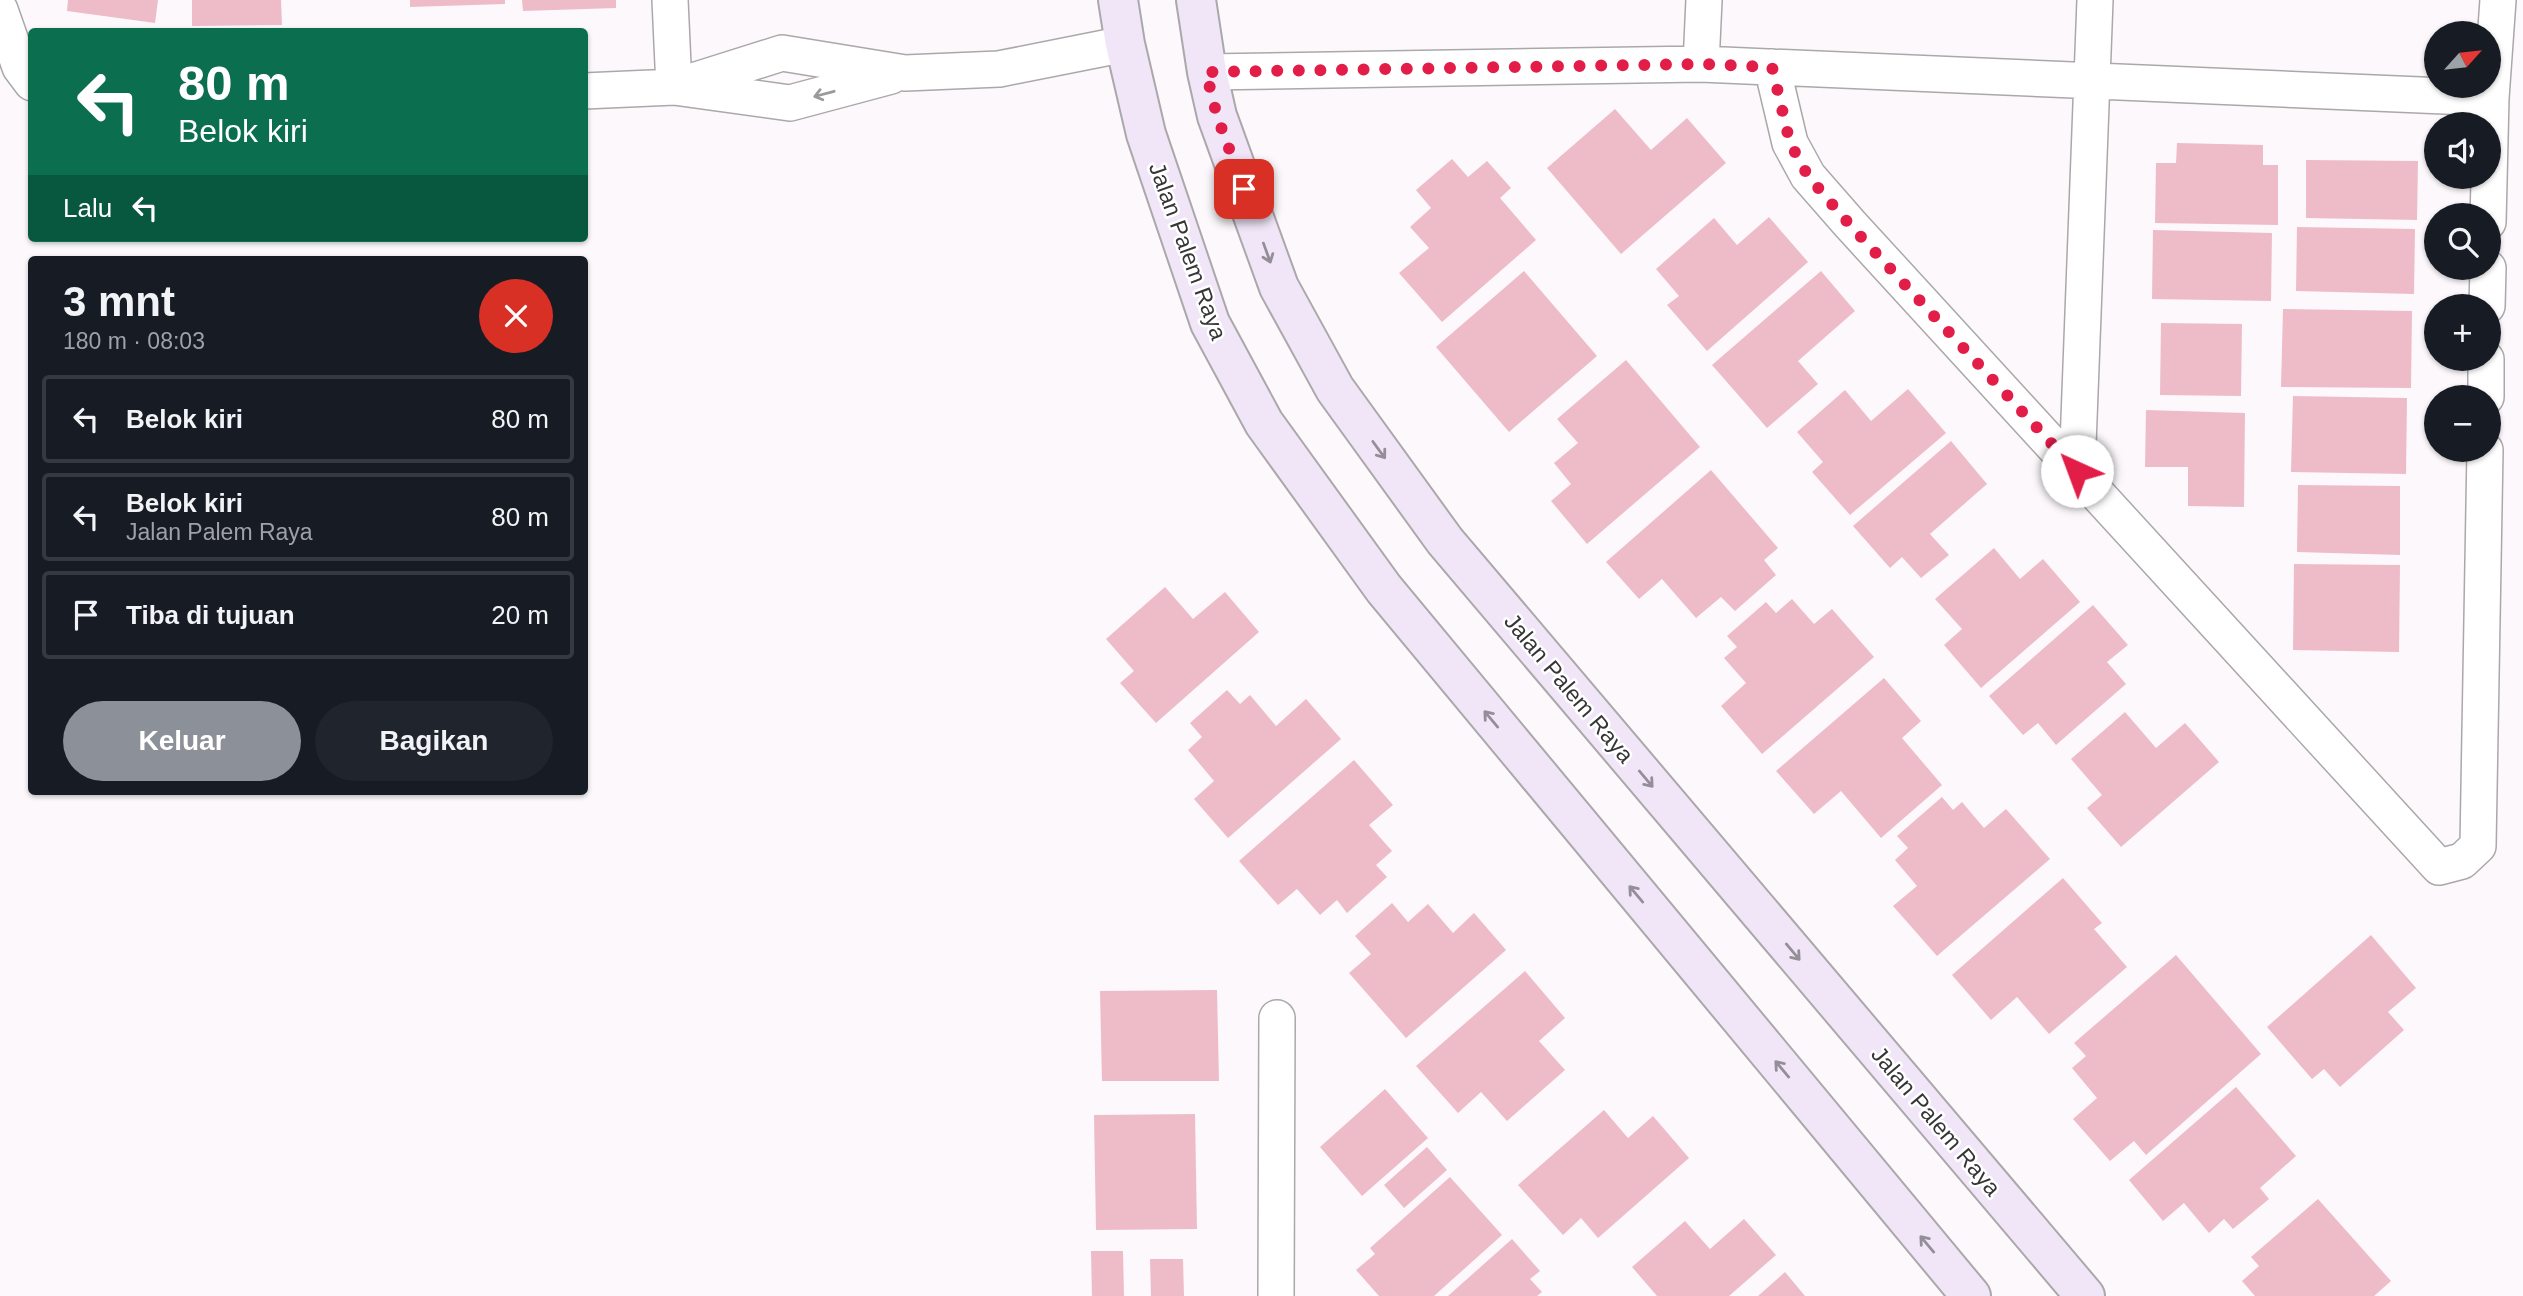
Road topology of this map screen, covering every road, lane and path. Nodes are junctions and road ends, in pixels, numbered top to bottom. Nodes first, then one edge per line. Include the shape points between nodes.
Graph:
1 (670, 0) edge
2 (1118, 0) edge
3 (1196, 0) edge
4 (1704, 0) edge
5 (2095, 0) edge
6 (2498, 0) edge
7 (0, 10) edge
8 (2496, 21) edge
9 (1125, 44) junction
10 (1701, 64) junction
11 (1772, 67) junction
12 (1206, 72) junction
13 (905, 73) junction
14 (28, 78) edge
15 (2091, 82) junction
16 (674, 87) junction
17 (588, 91) edge
18 (2424, 95) edge
19 (2491, 98) edge
20 (2488, 203) edge
21 (2485, 462) edge
22 (2077, 471) junction
23 (1278, 1018) dead end
24 (1276, 1296) edge
25 (1971, 1296) edge
26 (2085, 1296) edge

1 - 16 street
2 - 9 street, Jalan Palem Raya
3 - 12 street, Jalan Palem Raya
4 - 10 street
5 - 15 street
6 - 8 street
7 - 14 street
9 - 13 street via 999,69
25 -> 9 street, Jalan Palem Raya via 1384,589 1264,423 1210,323 1146,134
10 - 11 street
10 - 12 street
11 - 15 street
11 - 22 street via 1790,143 1808,176
12 -> 26 street, Jalan Palem Raya via 1217,116 1279,287 1335,389 1445,541
13 -> 16 street via 790,103
13 - 16 street via 782,53
15 - 18 street
15 - 22 street
16 - 17 street
19 - 20 street
21 - 22 street via 2478,846 2462,861 2439,867
23 - 24 street

